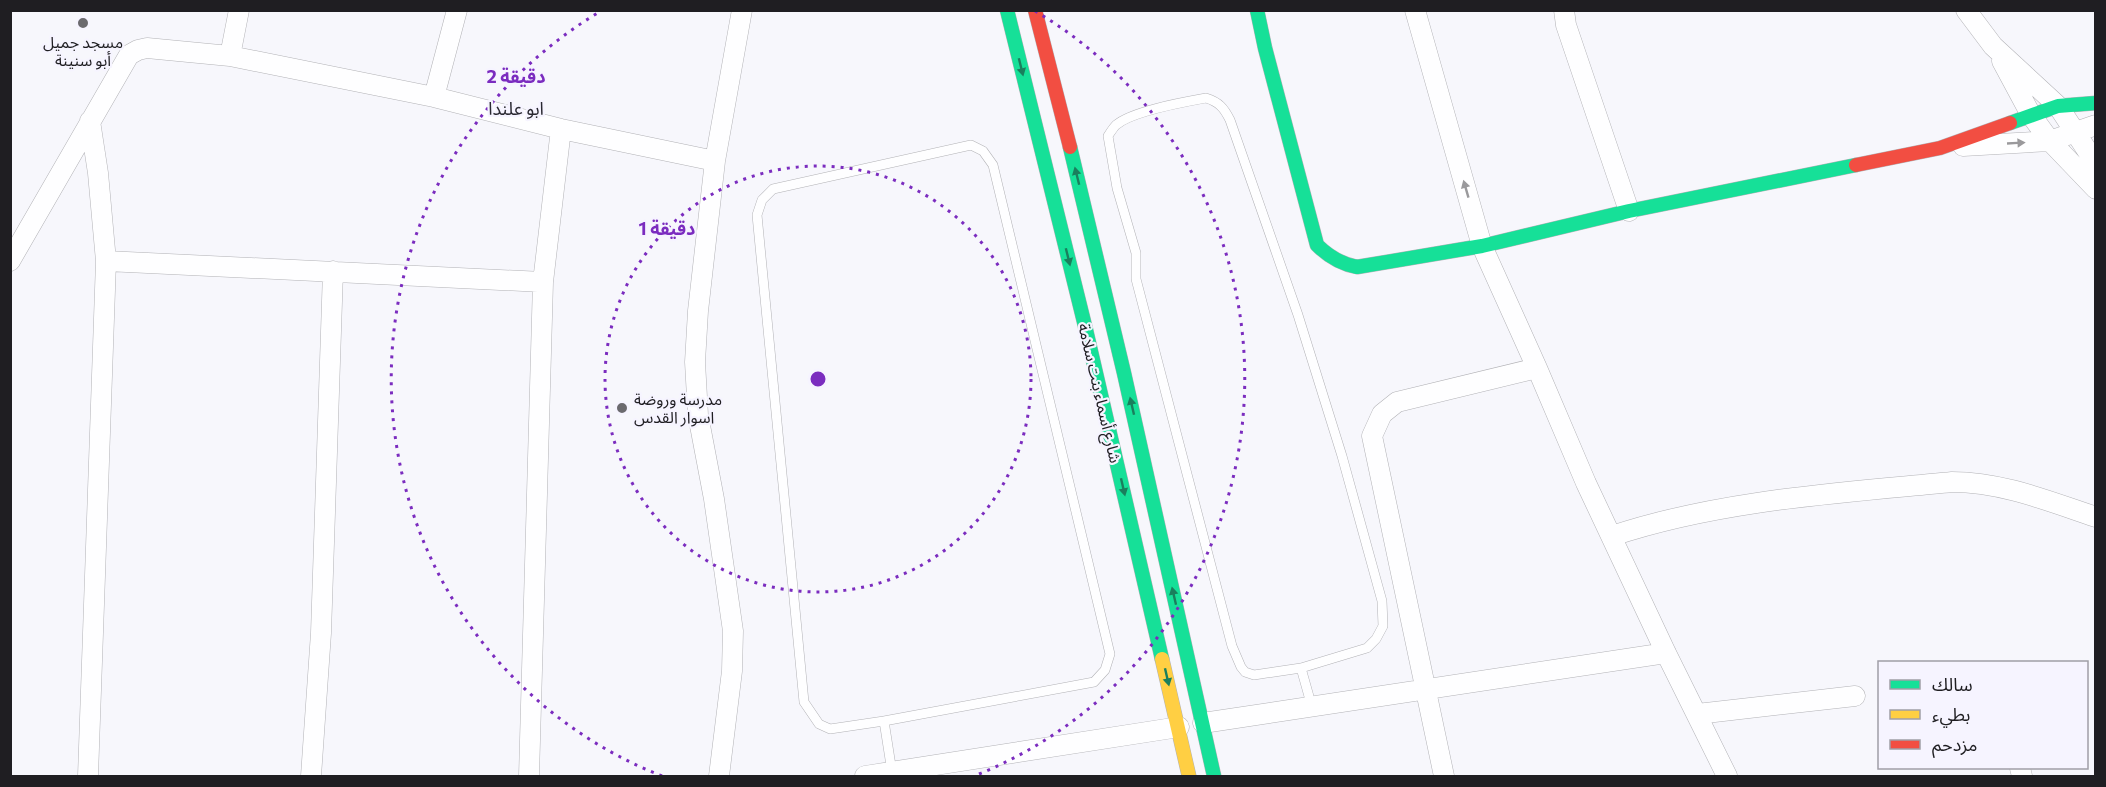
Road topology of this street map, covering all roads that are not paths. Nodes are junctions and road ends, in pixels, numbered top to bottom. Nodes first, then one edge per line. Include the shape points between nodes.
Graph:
1 (239, 10) edge
2 (458, 10) edge
3 (742, 10) edge
4 (1007, 10) edge
5 (1035, 10) edge
6 (1257, 10) edge
7 (1415, 10) edge
8 (1564, 10) edge
9 (1966, 10) edge
10 (1993, 45) junction
11 (230, 56) junction
12 (434, 97) junction
13 (2096, 103) edge
14 (2058, 106) junction
15 (2031, 115) junction
16 (90, 121) junction
17 (2096, 125) edge
18 (561, 129) junction
19 (2074, 131) junction
20 (2050, 141) junction
21 (1940, 148) junction
22 (716, 161) junction
23 (2096, 164) edge
24 (2096, 189) edge
25 (1629, 211) junction
26 (1482, 246) junction
27 (10, 261) edge
28 (106, 261) junction
29 (333, 271) junction
30 (543, 282) junction
31 (1537, 368) junction
32 (2096, 517) edge
33 (1612, 536) junction
34 (1666, 654) junction
35 (1301, 668) junction
36 (1426, 690) junction
37 (1855, 696) dead end
38 (1312, 707) junction
39 (1696, 714) junction
40 (884, 721) junction
41 (1203, 723) junction
42 (1179, 727) junction
43 (956, 770) edge
44 (892, 772) junction
45 (88, 777) edge
46 (311, 777) edge
47 (529, 777) edge
48 (719, 777) edge
49 (865, 777) edge
50 (1189, 777) edge
51 (1214, 777) edge
52 (1444, 777) edge
53 (1727, 777) edge

1 - 11 street
2 - 12 street
3 - 22 street
4 -> 42 main road, شارع أسماء بنت سلامة
41 -> 5 main road, شارع أسماء بنت سلامة via 1087,215
6 - 26 main road via 1317,245 1329,258 1357,267
26 -> 7 street
8 - 25 street
9 - 10 street
10 - 14 street
10 - 15 street
11 - 12 street
11 - 16 street via 138,50 129,55
12 - 18 street
13 - 14 main road
14 - 15 main road
14 - 19 street
15 - 20 street
15 - 21 main road
16 - 27 street
16 - 28 street
17 - 19 street
18 - 22 street
18 - 30 street
19 - 20 street
19 - 23 street
21 -> 20 street
20 - 24 street
21 - 25 main road
22 - 48 street via 698,311 695,385 733,631
25 - 26 main road
26 - 31 street
28 - 29 street
28 - 45 street
29 - 30 street
29 - 46 street via 322,621
30 - 47 street
31 - 33 street
31 - 36 street via 1397,402 1382,414 1372,436
32 - 33 street via 2020,491 1952,482 1741,505 1678,516
33 - 34 street
34 - 36 street
34 - 39 street
35 - 35 lane via 1254,675 1241,667 1232,646 1136,279 1136,254 1110,153 1108,136 1117,125 1172,105 1206,98 1216,101 1230,120 1342,456 1382,601 1383,626 1367,648
35 - 38 lane
36 - 38 street
36 - 52 street
37 - 39 street
38 - 41 street
39 - 53 street
40 - 40 lane via 830,729 819,724 804,702 757,215 762,200 773,189 971,145 983,151 993,165 1110,654 1105,670 1094,682
40 - 44 lane
41 - 51 main road, شارع أسماء بنت سلامة
42 - 43 street
42 - 50 main road, شارع أسماء بنت سلامة
43 - 44 street
44 - 49 street

